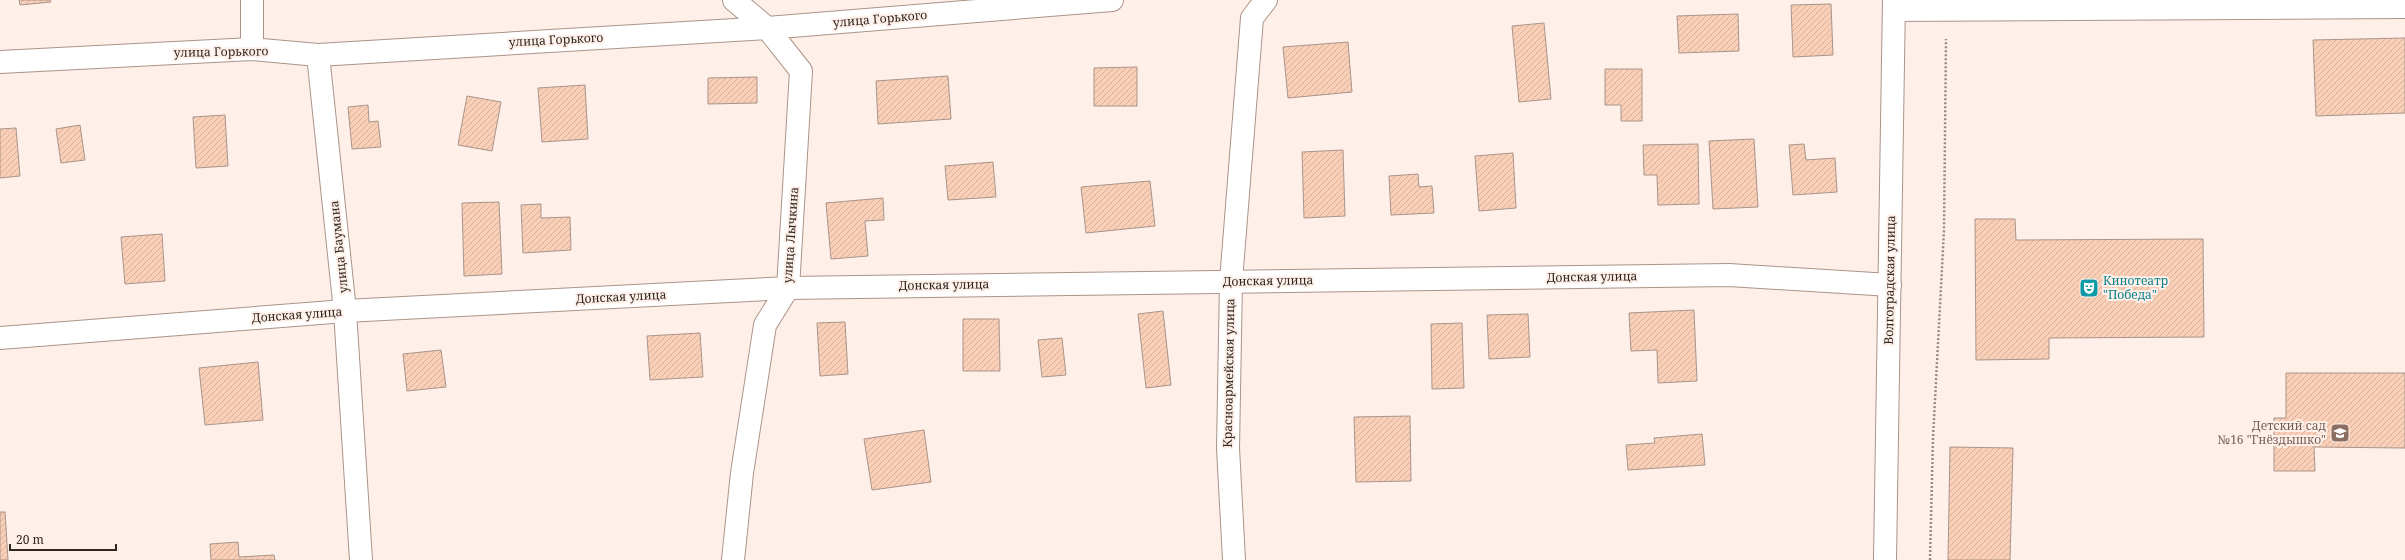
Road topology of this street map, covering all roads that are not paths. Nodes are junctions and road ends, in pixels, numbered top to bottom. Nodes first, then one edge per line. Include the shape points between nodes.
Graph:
1 (252, 0) edge
2 (734, 0) edge
3 (1112, 0) edge
4 (1266, 0) edge
5 (1894, 5) edge
6 (2405, 7) edge
7 (767, 28) junction
8 (252, 49) junction
9 (318, 55) junction
10 (0, 62) edge
11 (1231, 281) junction
12 (1890, 285) junction
13 (788, 288) junction
14 (345, 311) junction
15 (0, 338) edge
16 (361, 560) edge
17 (733, 560) edge
18 (1234, 560) edge
19 (1885, 560) edge

1 - 8 street
2 - 7 street, улица Лычкина
3 - 7 street, улица Горького
4 - 11 street, Красноармейская улица via 1252,18
5 - 6 street via 1946,10
5 - 12 street, Волгоградская улица
7 - 9 street, улица Горького
7 - 13 street, улица Лычкина via 801,71
8 - 9 street, улица Горького
8 - 10 street, улица Горького
9 - 14 street, улица Баумана
11 - 12 street, Донская улица via 1729,275
11 - 13 street, Донская улица
11 - 18 street, Красноармейская улица via 1228,448
12 - 19 street, Волгоградская улица
13 - 14 street, Донская улица
13 - 17 street, улица Лычкина via 765,325 742,472
14 - 15 street, Донская улица
14 - 16 street, улица Баумана

